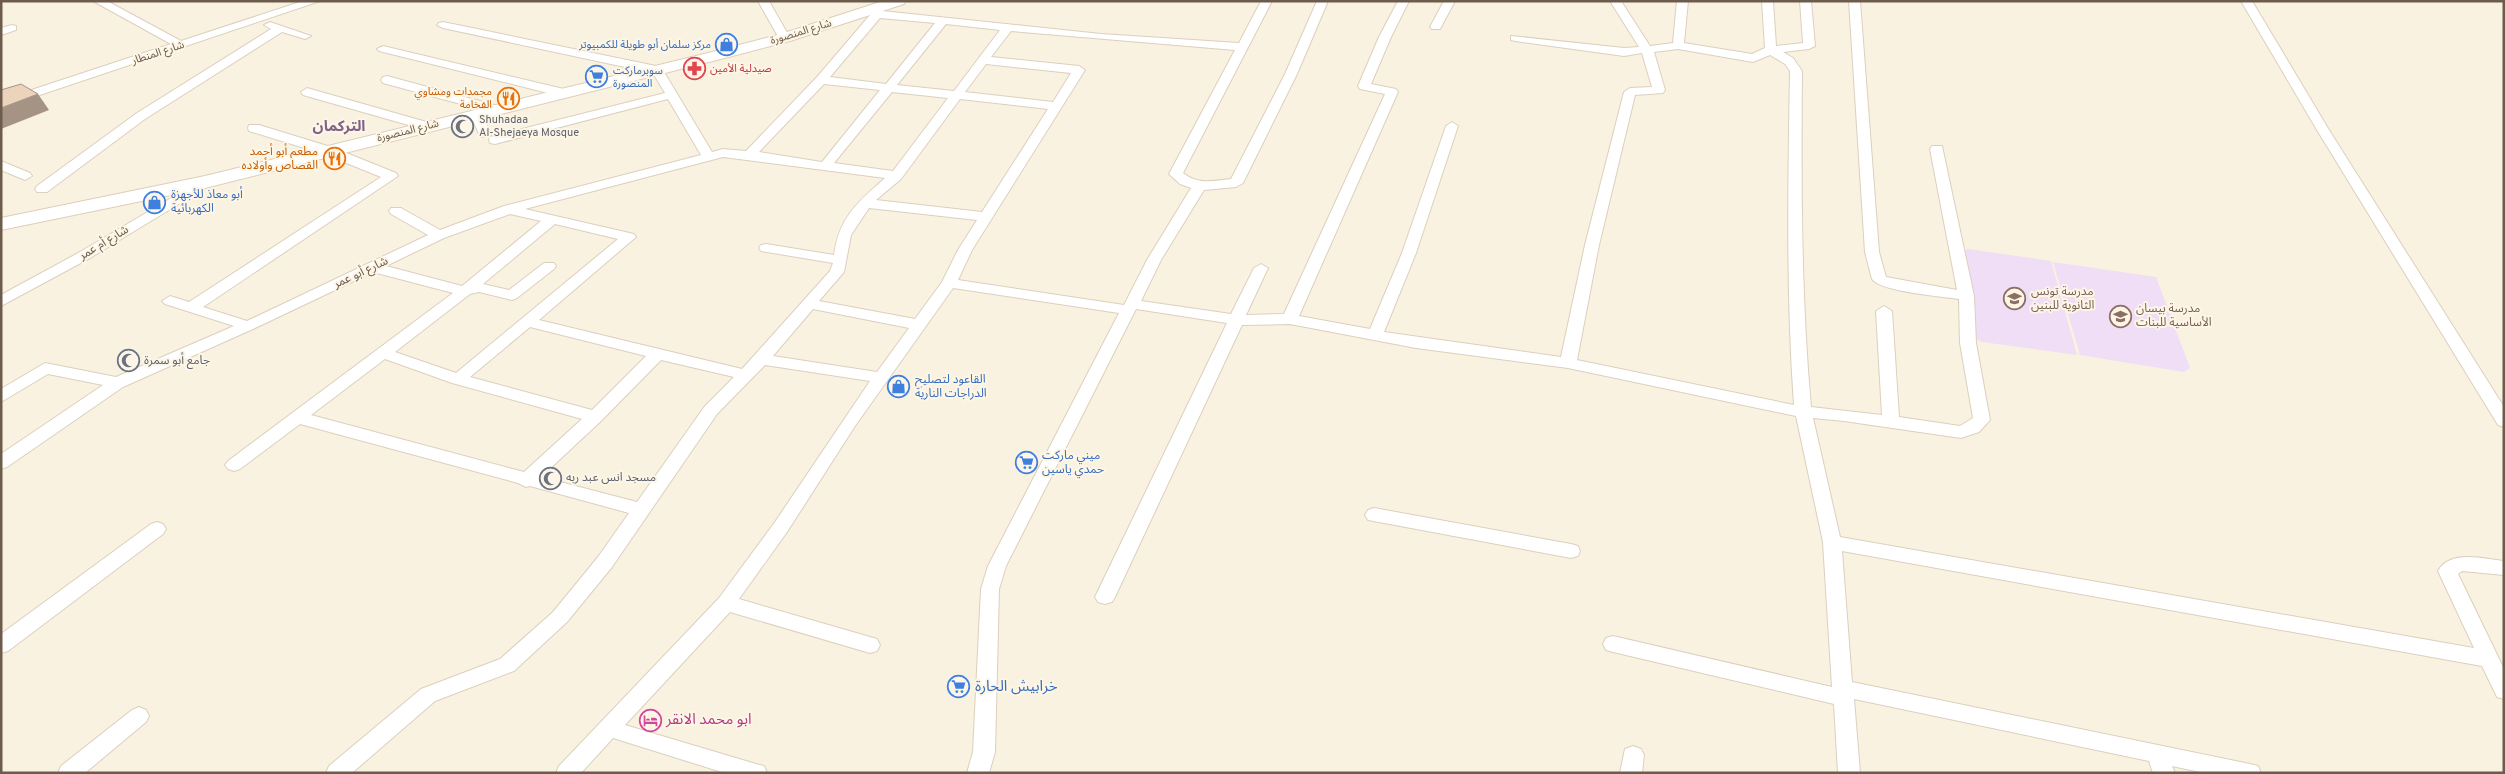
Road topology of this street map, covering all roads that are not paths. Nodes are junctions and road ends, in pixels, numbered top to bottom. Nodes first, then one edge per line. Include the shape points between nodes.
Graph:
1 (98, 1) edge
2 (315, 1) edge
3 (764, 1) edge
4 (1267, 1) edge
5 (1323, 1) edge
6 (1404, 1) edge
7 (1450, 1) edge
8 (1615, 1) edge
9 (1683, 1) edge
10 (1767, 1) edge
11 (1805, 1) edge
12 (1854, 1) edge
13 (2246, 1) edge
14 (882, 7) edge
15 (258, 20) junction
16 (943, 21) junction
17 (443, 25) dead end
18 (1008, 27) junction
19 (1436, 27) dead end
20 (279, 29) junction
21 (305, 36) dead end
22 (784, 38) junction
23 (1515, 38) dead end
24 (180, 45) junction
25 (1678, 46) junction
26 (1242, 47) junction
27 (383, 49) dead end
28 (1647, 50) junction
29 (1771, 50) junction
30 (984, 60) junction
31 (657, 70) junction
32 (387, 80) dead end
33 (821, 80) junction
34 (888, 88) junction
35 (307, 92) dead end
36 (564, 93) junction
37 (672, 95) junction
38 (956, 95) junction
39 (1, 104) edge
40 (1056, 106) junction
41 (494, 109) junction
42 (476, 114) junction
43 (426, 126) junction
44 (1452, 126) dead end
45 (254, 128) dead end
46 (1938, 149) dead end
47 (329, 151) junction
48 (749, 155) junction
49 (709, 157) junction
50 (1, 165) edge
51 (825, 166) junction
52 (25, 176) dead end
53 (896, 176) junction
54 (206, 182) junction
55 (1199, 186) junction
56 (42, 189) dead end
57 (866, 203) junction
58 (509, 209) junction
59 (396, 212) dead end
60 (986, 217) junction
61 (551, 220) junction
62 (1, 224) edge
63 (439, 236) junction
64 (766, 248) dead end
65 (841, 260) junction
66 (549, 266) dead end
67 (372, 267) junction
68 (1261, 268) dead end
69 (949, 283) junction
70 (465, 291) junction
71 (1966, 296) junction
72 (1, 301) edge
73 (170, 301) dead end
74 (809, 304) junction
75 (192, 307) junction
76 (1131, 307) junction
77 (1884, 311) dead end
78 (1290, 319) junction
79 (1238, 320) junction
80 (527, 322) junction
81 (248, 326) junction
82 (919, 326) junction
83 (1375, 336) junction
84 (383, 353) junction
85 (657, 354) junction
86 (761, 358) junction
87 (1568, 363) junction
88 (746, 375) junction
89 (458, 378) junction
90 (882, 378) junction
91 (117, 383) junction
92 (1, 397) edge
93 (1803, 412) junction
94 (297, 418) junction
95 (595, 418) junction
96 (1891, 421) junction
97 (2504, 422) edge
98 (1, 463) edge
99 (234, 465) dead end
100 (526, 480) junction
101 (641, 510) junction
102 (1374, 514) dead end
103 (157, 528) dead end
104 (1832, 542) junction
105 (1571, 551) dead end
106 (2504, 568) edge
107 (1105, 597) dead end
108 (726, 603) junction
109 (1613, 644) dead end
110 (1, 645) edge
111 (870, 645) dead end
112 (2488, 659) junction
113 (2504, 691) edge
114 (1842, 693) junction
115 (139, 716) dead end
116 (607, 728) junction
117 (2157, 752) junction
118 (69, 773) edge
119 (337, 773) edge
120 (567, 773) edge
121 (756, 773) edge
122 (978, 773) edge
123 (1849, 773) edge
124 (2164, 773) edge
125 (2250, 773) edge

1 - 24 street
2 - 15 street, شارع المنطار
3 - 22 street
4 - 26 street
5 - 55 street via 1291,74 1236,183
6 - 78 street via 1364,86 1392,92
7 - 19 street
8 - 28 street
9 - 25 street
10 - 29 street
11 - 29 street via 1809,46
12 - 71 street via 1876,273 1879,279 1888,283
13 - 97 street
14 - 16 street
14 - 22 main road, شارع المنصورة
14 - 33 street
15 - 20 street
15 - 24 street, شارع المنطار
16 - 18 street
16 - 34 street
17 - 31 street
18 - 26 street
18 - 30 street
20 - 21 street
20 - 56 street via 142,116
22 - 31 main road, شارع المنصورة
23 - 28 street via 1624,52
24 - 39 street, شارع المنطار
25 - 28 street
25 - 29 street via 1753,58
26 - 55 street via 1176,174
27 - 36 street
28 - 87 street via 1659,90 1630,92 1592,245
29 - 93 street via 1789,61 1796,71 1794,209
30 - 38 street
30 - 40 street via 1079,70
31 - 36 main road, شارع المنصورة
31 - 37 street
32 - 41 street
33 - 34 street
33 - 48 street
34 - 38 street
34 - 51 street
35 - 43 street
36 - 41 main road, شارع المنصورة
37 - 42 street via 490,137
37 - 49 street
38 - 40 street
38 - 53 street
40 - 60 street
41 - 42 main road, شارع المنصورة
42 - 43 main road, شارع المنصورة
43 - 47 main road, شارع المنصورة
44 - 83 street via 1409,253
45 - 47 street
46 - 71 street
47 - 54 main road, شارع المنصورة
47 - 75 street via 391,176
48 - 49 street, شارع أبو عمر via 723,153
48 - 51 street, شارع أبو عمر
49 - 58 street, شارع أبو عمر
50 - 52 street
51 - 53 street, شارع أبو عمر
53 - 57 street
54 - 62 main road, شارع المنصورة
54 - 72 street, شارع أم عمر
55 - 76 street via 1154,260
57 - 60 street
57 - 65 street via 844,235
58 - 61 street
58 - 63 street, شارع أبو عمر
59 - 63 street
60 - 69 street
61 - 70 street
61 - 80 street via 628,237
63 - 67 street, شارع أبو عمر
64 - 65 street
65 - 74 street via 837,272
66 - 70 street via 512,296 478,287
67 - 70 street
67 - 81 street, شارع أبو عمر
68 - 79 street
69 - 76 street
69 - 82 street
70 - 84 street
71 - 96 street via 1968,343 1982,420 1961,432
73 - 75 street
74 - 82 street
74 - 86 street
75 - 81 street
76 - 79 street
76 - 122 street via 997,566 990,589 984,752
77 - 96 street
78 - 79 street
78 - 83 street
79 - 107 street
80 - 85 street
80 - 89 street
81 - 91 street, شارع أبو عمر
82 - 90 street
83 - 87 street
84 - 89 street
84 - 94 street
85 - 88 street
85 - 95 street
86 - 88 street
86 - 90 street
87 - 93 street
88 - 101 street via 711,410
89 - 95 street
90 - 108 street
91 - 92 street via 44,368
91 - 98 street, شارع أبو عمر
93 - 96 street
93 - 104 street
94 - 99 street
94 - 100 street
95 - 100 street
100 - 101 street
101 - 119 street via 560,617 508,665 428,695
102 - 105 street
103 - 110 street
104 - 112 street
104 - 114 street
106 - 112 street via 2459,564 2447,571
108 - 111 street
108 - 116 street
109 - 114 street
112 - 113 street
114 - 117 street
114 - 123 street
115 - 118 street
116 - 120 street
116 - 121 street
117 - 124 street
117 - 125 street

